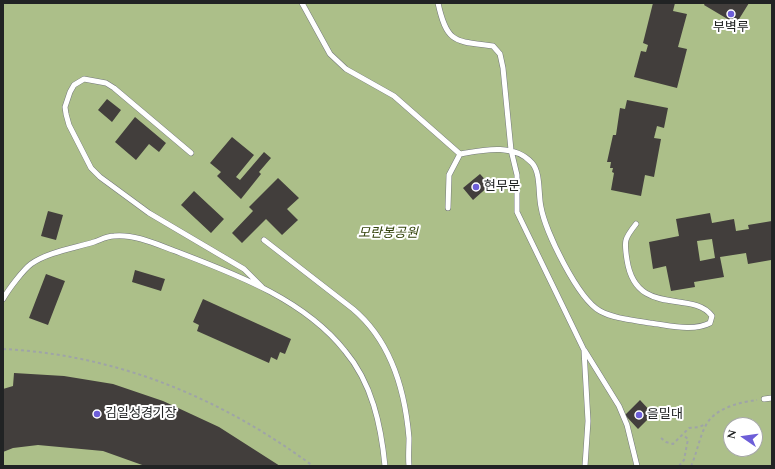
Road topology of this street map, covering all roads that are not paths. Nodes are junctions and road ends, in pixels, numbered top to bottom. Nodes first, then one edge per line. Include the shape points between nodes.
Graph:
1 (302, 3) edge
2 (438, 3) edge
3 (511, 150) junction
4 (191, 153) dead end
5 (460, 154) junction
6 (448, 208) dead end
7 (636, 224) dead end
8 (264, 240) dead end
9 (264, 289) junction
10 (3, 299) edge
11 (584, 350) junction
12 (772, 398) edge
13 (764, 399) road end
14 (385, 466) edge
15 (409, 466) edge
16 (585, 466) edge
17 (637, 466) edge

1 - 5 lane via 330,54 346,69 394,96
2 - 3 lane via 443,24 452,37 464,42 493,46 500,54
3 - 5 lane via 479,150
3 - 7 lane via 533,164 541,208 550,235 578,289 592,305 599,311 625,319 696,327 710,323 712,316 708,310 661,300 635,284 629,272 626,236
3 - 11 lane via 517,174 517,212
4 - 9 lane via 106,83 84,79 74,85 70,92 65,107 69,125 91,168 148,213 244,269
5 - 6 lane via 449,175
8 - 15 lane via 362,316 379,336 396,372 409,438
9 - 10 lane via 167,248 134,237 114,236 60,251 31,264
9 - 14 lane via 332,335 366,381
11 - 16 lane via 588,421
11 - 17 lane via 619,406 627,425
12 - 13 lane

